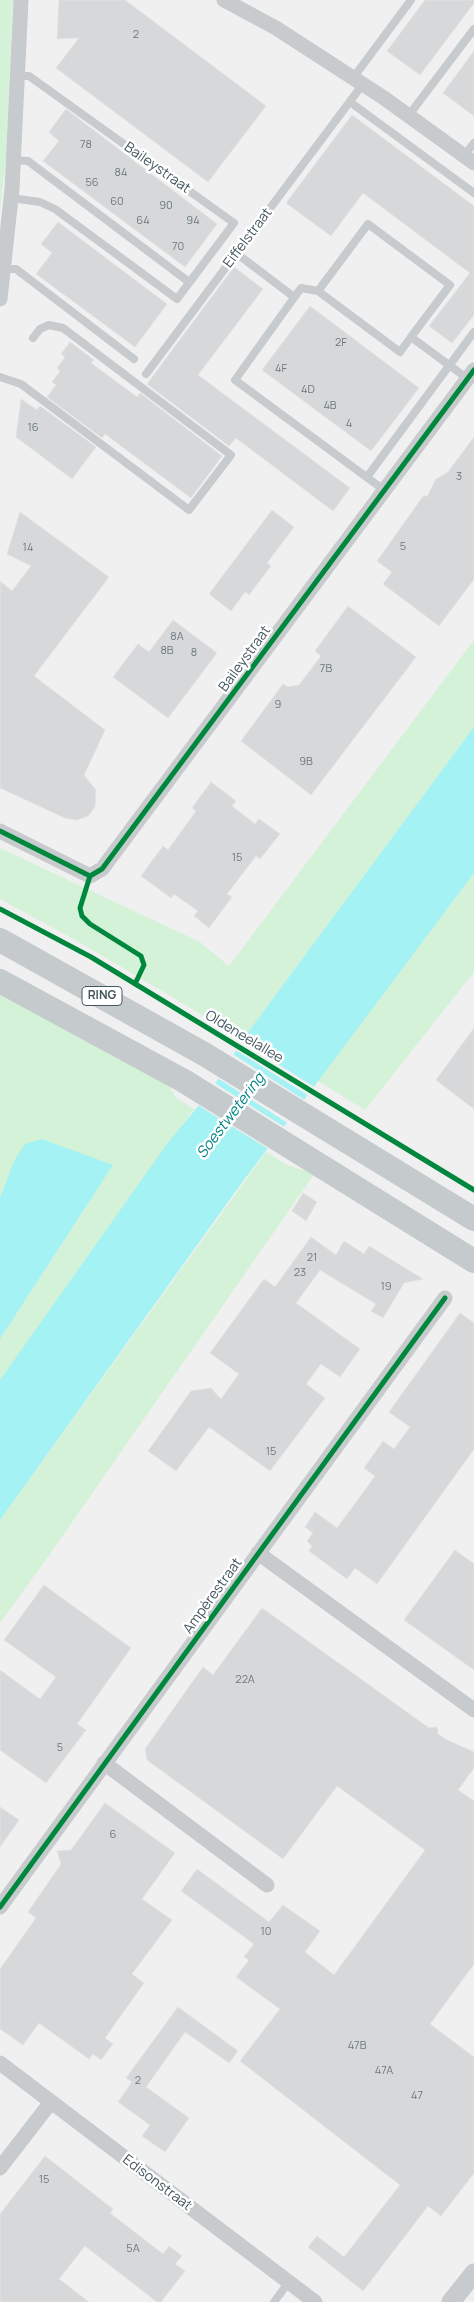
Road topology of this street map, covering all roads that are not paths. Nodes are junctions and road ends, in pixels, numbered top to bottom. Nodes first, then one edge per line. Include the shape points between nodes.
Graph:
1 (22, 0) edge
2 (224, 0) edge
3 (411, 0) edge
4 (474, 29) edge
5 (18, 76) junction
6 (358, 81) junction
7 (350, 102) junction
8 (408, 115) junction
9 (474, 143) edge
10 (469, 159) edge
11 (13, 160) junction
12 (474, 193) edge
13 (11, 198) junction
14 (236, 253) junction
15 (3, 269) junction
16 (189, 282) junction
17 (318, 291) junction
18 (294, 297) junction
19 (0, 299) edge
20 (474, 332) edge
21 (411, 337) junction
22 (33, 338) dead end
23 (134, 359) dead end
24 (449, 365) junction
25 (146, 374) dead end
26 (471, 375) edge
27 (0, 377) edge
28 (366, 477) junction
29 (384, 490) junction
30 (0, 831) edge
31 (0, 940) edge
32 (0, 981) edge
33 (474, 1219) edge
34 (474, 1261) edge
35 (444, 1298) dead end
36 (258, 1553) junction
37 (474, 1710) edge
38 (104, 1763) junction
39 (267, 1886) dead end
40 (0, 1907) edge
41 (0, 2063) edge
42 (51, 2102) junction
43 (0, 2168) edge
44 (474, 2273) edge
45 (288, 2283) junction
46 (274, 2302) edge
47 (315, 2302) edge
48 (451, 2302) edge

1 - 5 street
2 - 6 street via 276,28
3 - 6 lane, Eiffelstraat
4 - 8 lane
5 - 11 street
5 - 16 lane, Baileystraat via 29,76 234,223
6 - 7 lane, Eiffelstraat
6 - 8 street
7 - 12 lane
7 - 14 lane, Eiffelstraat
8 - 10 street
9 - 10 lane
11 - 13 street
11 - 16 lane via 28,161
13 - 15 street
13 - 16 lane, Baileystraat via 40,202 55,208 177,299
14 - 18 lane
14 - 25 lane, Eiffelstraat
15 - 19 street
15 - 23 lane via 16,269
17 - 18 lane via 301,288
17 - 21 lane via 400,352
17 - 21 lane via 368,224 450,285
18 - 28 lane via 235,380
20 - 24 lane
21 - 24 lane, Baileystraat
22 - 27 lane via 40,329 49,325 63,328 231,455 189,510 21,384
24 - 26 lane, Baileystraat
24 - 28 lane
26 - 29 street, Baileystraat
28 - 29 lane
29 - 30 street, Baileystraat via 102,870 90,876
31 - 33 main road, RING via 204,1054
32 - 34 main road, RING via 184,1081
35 - 36 street, Ampèrestraat
36 - 37 street, Ampèrestraat
36 - 38 street, Ampèrestraat
38 - 39 street
38 - 40 street, Ampèrestraat
41 - 42 street, Edisonstraat
42 - 43 street
42 - 45 street, Edisonstraat
44 - 48 street
45 - 46 lane
45 - 47 street, Edisonstraat

